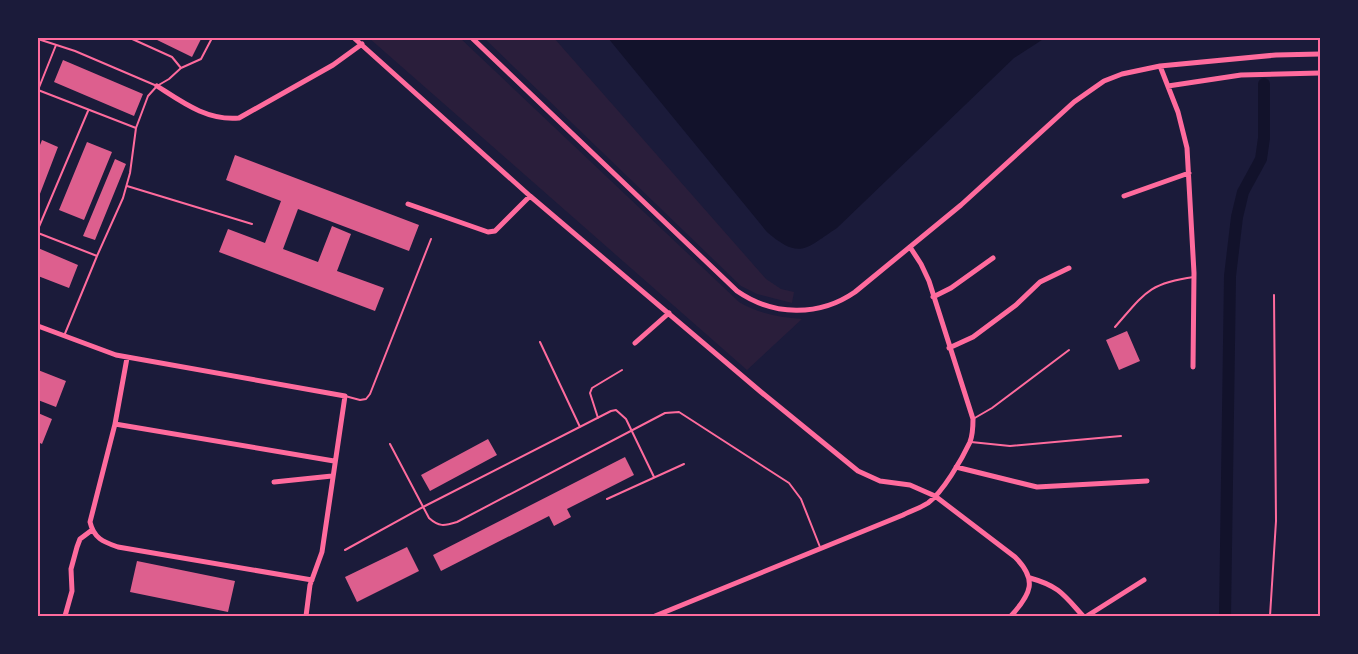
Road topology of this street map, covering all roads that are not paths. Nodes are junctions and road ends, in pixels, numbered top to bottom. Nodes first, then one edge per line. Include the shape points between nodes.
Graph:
1 (130, 38) edge
2 (212, 38) edge
3 (354, 38) edge
4 (472, 38) edge
5 (38, 39) edge
6 (362, 44) junction
7 (56, 45) junction
8 (1320, 54) edge
9 (1160, 66) junction
10 (181, 68) junction
11 (1320, 73) edge
12 (157, 86) junction
13 (1168, 86) junction
14 (38, 90) edge
15 (88, 111) junction
16 (136, 128) junction
17 (1189, 173) junction
18 (127, 186) junction
19 (530, 196) junction
20 (1124, 196) dead end
21 (408, 204) dead end
22 (252, 224) dead end
23 (38, 231) edge
24 (431, 238) dead end
25 (910, 247) junction
26 (97, 256) junction
27 (993, 258) dead end
28 (1069, 268) dead end
29 (1194, 278) junction
30 (933, 297) junction
31 (669, 313) junction
32 (38, 326) edge
33 (1115, 327) dead end
34 (64, 336) junction
35 (540, 342) dead end
36 (635, 343) dead end
37 (949, 348) junction
38 (1069, 350) dead end
39 (127, 358) junction
40 (1193, 367) dead end
41 (622, 370) dead end
42 (345, 396) junction
43 (598, 418) junction
44 (973, 419) junction
45 (115, 424) junction
46 (580, 427) junction
47 (633, 431) junction
48 (1120, 436) dead end
49 (970, 442) junction
50 (390, 444) dead end
51 (334, 461) junction
52 (684, 464) dead end
53 (956, 466) junction
54 (332, 476) junction
55 (654, 477) junction
56 (1147, 481) dead end
57 (274, 482) dead end
58 (935, 496) junction
59 (607, 499) dead end
60 (423, 507) junction
61 (92, 530) junction
62 (821, 548) junction
63 (345, 550) dead end
64 (1030, 578) junction
65 (312, 580) junction
66 (1144, 580) dead end
67 (65, 616) edge
68 (306, 616) edge
69 (655, 616) edge
70 (1011, 616) edge
71 (1085, 616) edge

1 - 10 lane via 172,57
2 - 10 lane via 201,59
3 - 6 street
4 - 25 street via 749,299 774,308 822,308 855,292
5 - 7 lane
6 - 12 street via 333,65 239,118 198,112
6 - 19 street
7 - 12 lane
7 - 14 lane
8 - 9 street
9 - 13 street
9 - 25 street via 1122,74 1089,90
10 - 12 lane
11 - 13 street via 1241,75
12 - 16 lane via 148,96
13 - 17 street via 1184,132
14 - 15 lane
15 - 16 lane
15 - 23 lane
16 - 18 lane
17 - 20 street
17 - 29 street
18 - 22 lane
18 - 26 lane
19 - 21 street via 495,231 488,232
19 - 31 street
23 - 26 lane
24 - 42 lane via 370,394 360,400
25 - 30 street
26 - 34 lane
27 - 30 street
28 - 37 street via 1040,282 1008,312 973,337
29 - 33 lane via 1156,286
29 - 40 street
30 - 37 street
31 - 36 street
31 - 58 street via 858,471
32 - 34 street
34 - 39 street
35 - 46 lane
37 - 44 street
38 - 44 lane
39 - 42 street
39 - 45 street
41 - 43 lane via 592,388
42 - 51 street
43 - 46 lane
43 - 47 lane via 616,410
44 - 49 street
45 - 51 street
45 - 61 street via 90,522
46 - 60 lane
47 - 55 lane
47 - 60 lane via 457,522 436,524
47 - 62 lane via 665,413 685,414 789,483 801,500
48 - 49 lane via 1010,446
49 - 53 street
50 - 60 lane
51 - 54 street
52 - 55 lane
53 - 56 street via 1037,486
53 - 58 street
54 - 57 street
54 - 65 street via 322,552
55 - 59 lane
58 - 62 street via 903,515
58 - 64 street via 1015,557
60 - 63 lane
61 - 65 street via 102,541 118,547
61 - 67 street via 80,539 77,547
62 - 69 street
64 - 70 street via 1029,591
64 - 71 street via 1058,589
65 - 68 street
66 - 71 street

